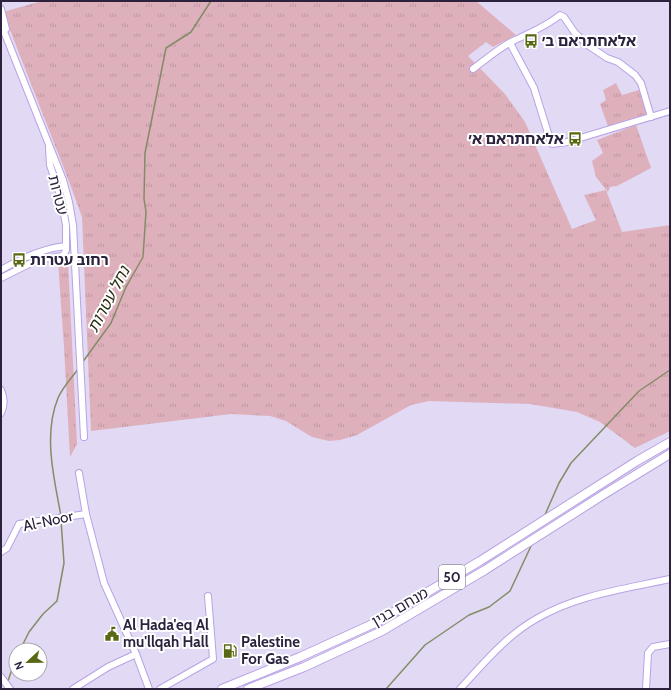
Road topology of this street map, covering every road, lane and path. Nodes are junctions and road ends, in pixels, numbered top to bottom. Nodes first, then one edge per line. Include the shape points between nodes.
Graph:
1 (1, 9) edge
2 (1, 24) edge
3 (510, 43) junction
4 (15, 61) junction
5 (473, 69) dead end
6 (670, 111) edge
7 (651, 117) junction
8 (49, 145) junction
9 (66, 246) junction
10 (1, 270) edge
11 (1, 278) edge
12 (1, 390) edge
13 (1, 413) edge
14 (84, 437) dead end
15 (670, 442) edge
16 (670, 454) edge
17 (80, 473) dead end
18 (86, 514) junction
19 (1, 552) edge
20 (670, 579) edge
21 (208, 596) dead end
22 (670, 644) edge
23 (136, 654) junction
24 (1, 677) edge
25 (10, 689) edge
26 (74, 689) edge
27 (149, 689) edge
28 (160, 689) edge
29 (222, 689) edge
30 (248, 689) edge
31 (460, 689) edge
32 (646, 689) edge

1 - 4 street
2 - 4 street
3 - 5 street
3 - 7 street via 552,22 560,15 589,46 635,75
3 - 7 street via 534,88 552,144 567,142
4 - 8 street
6 - 7 street
8 - 9 street, עטרות via 50,165 61,198
8 - 14 street via 63,180 72,225
9 - 10 street via 30,256
9 - 11 street via 62,256 33,262
12 - 13 street via 4,400
15 - 29 highway, מנחם בגין / 50 via 377,622
16 - 30 highway, מנחם בגין / 50 via 382,631 304,667
17 - 18 street
18 - 19 street, Al-Noor via 19,524 7,548
18 - 23 street via 104,583
20 - 31 street via 579,599 536,619 502,644
21 - 28 street via 213,659
22 - 32 street via 653,647 648,653
23 - 26 street via 108,667
23 - 27 street
24 - 25 street

